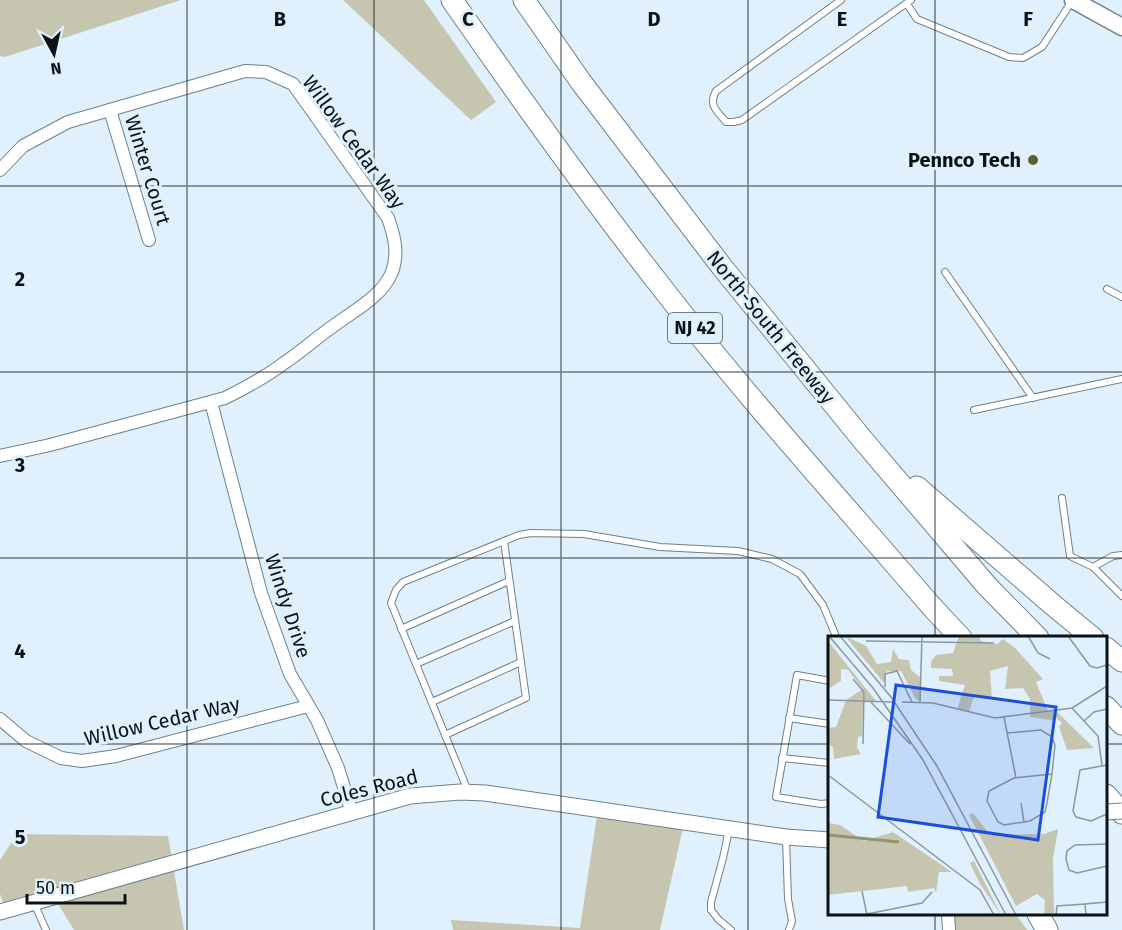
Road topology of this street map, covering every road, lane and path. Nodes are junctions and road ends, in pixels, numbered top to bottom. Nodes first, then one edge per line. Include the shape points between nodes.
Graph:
1 (452, 0) edge
2 (524, 0) edge
3 (841, 0) edge
4 (1073, 0) edge
5 (909, 2) edge
6 (1122, 27) edge
7 (110, 110) junction
8 (0, 170) edge
9 (149, 240) dead end
10 (945, 272) dead end
11 (1107, 289) dead end
12 (1122, 297) edge
13 (1122, 379) edge
14 (1033, 398) junction
15 (211, 402) junction
16 (974, 410) dead end
17 (862, 439) junction
18 (0, 456) edge
19 (1062, 498) dead end
20 (504, 542) junction
21 (1122, 555) edge
22 (1093, 567) junction
23 (509, 581) junction
24 (1122, 597) edge
25 (515, 621) junction
26 (401, 629) junction
27 (835, 636) edge
28 (959, 636) edge
29 (1036, 636) edge
30 (1091, 636) edge
31 (1107, 649) edge
32 (1122, 661) edge
33 (521, 662) junction
34 (416, 664) junction
35 (828, 681) edge
36 (432, 702) junction
37 (308, 706) junction
38 (1107, 708) edge
39 (789, 718) junction
40 (0, 719) edge
41 (828, 724) edge
42 (1122, 724) edge
43 (445, 735) junction
44 (782, 758) junction
45 (828, 763) edge
46 (469, 792) junction
47 (1107, 796) edge
48 (828, 803) edge
49 (1122, 812) edge
50 (352, 813) junction
51 (729, 829) junction
52 (786, 837) junction
53 (828, 840) edge
54 (34, 902) junction
55 (0, 912) edge
56 (948, 915) edge
57 (46, 930) edge
58 (731, 930) edge
59 (789, 930) edge
60 (949, 930) edge

1 - 28 highway, NJ 42 via 663,290 762,411
2 - 17 highway, North-South Freeway / NJ 42 via 581,82 722,267
3 - 5 lane via 716,91 713,105 726,122 742,120
4 - 5 lane via 1042,47 1023,58 1009,57 917,19
4 - 6 main road
7 - 8 street, Willow Cedar Way via 68,123 23,146
7 - 9 street, Winter Court
7 - 15 street, Willow Cedar Way via 245,71 266,72 293,84 388,218 396,250 393,270 385,285 284,364 251,385
10 - 14 lane
11 - 12 lane
13 - 14 lane
14 - 16 lane
15 - 18 street, Willow Cedar Way
15 - 37 street, Windy Drive via 261,593 290,674
17 - 29 highway, North-South Freeway / NJ 42 via 987,586
17 - 30 highway
19 - 22 lane via 1070,556
20 - 23 lane
20 - 26 lane via 403,582 391,603
20 - 27 lane via 531,533 584,534 660,547 738,551 771,559 800,574 823,605
21 - 22 lane
22 - 24 lane
23 - 25 lane
23 - 26 lane
25 - 33 lane
25 - 34 lane
26 - 34 lane
31 - 32 highway
33 - 36 lane
33 - 43 lane via 526,698
34 - 36 lane
35 - 39 lane via 796,675
36 - 43 lane
37 - 40 street, Willow Cedar Way via 116,756 82,761 61,758 26,741
37 - 50 street, Windy Drive via 338,768
38 - 42 highway
39 - 41 lane
39 - 44 lane
43 - 46 lane
44 - 45 lane
44 - 48 lane via 776,797
46 - 50 street, Coles Road via 410,796
46 - 51 street, Coles Road
47 - 49 highway
50 - 54 street, Coles Road
51 - 52 street, Coles Road
51 - 58 lane via 711,910
52 - 53 street, Coles Road
52 - 59 lane via 792,921
54 - 55 street, Coles Road
54 - 57 lane
56 - 60 street

